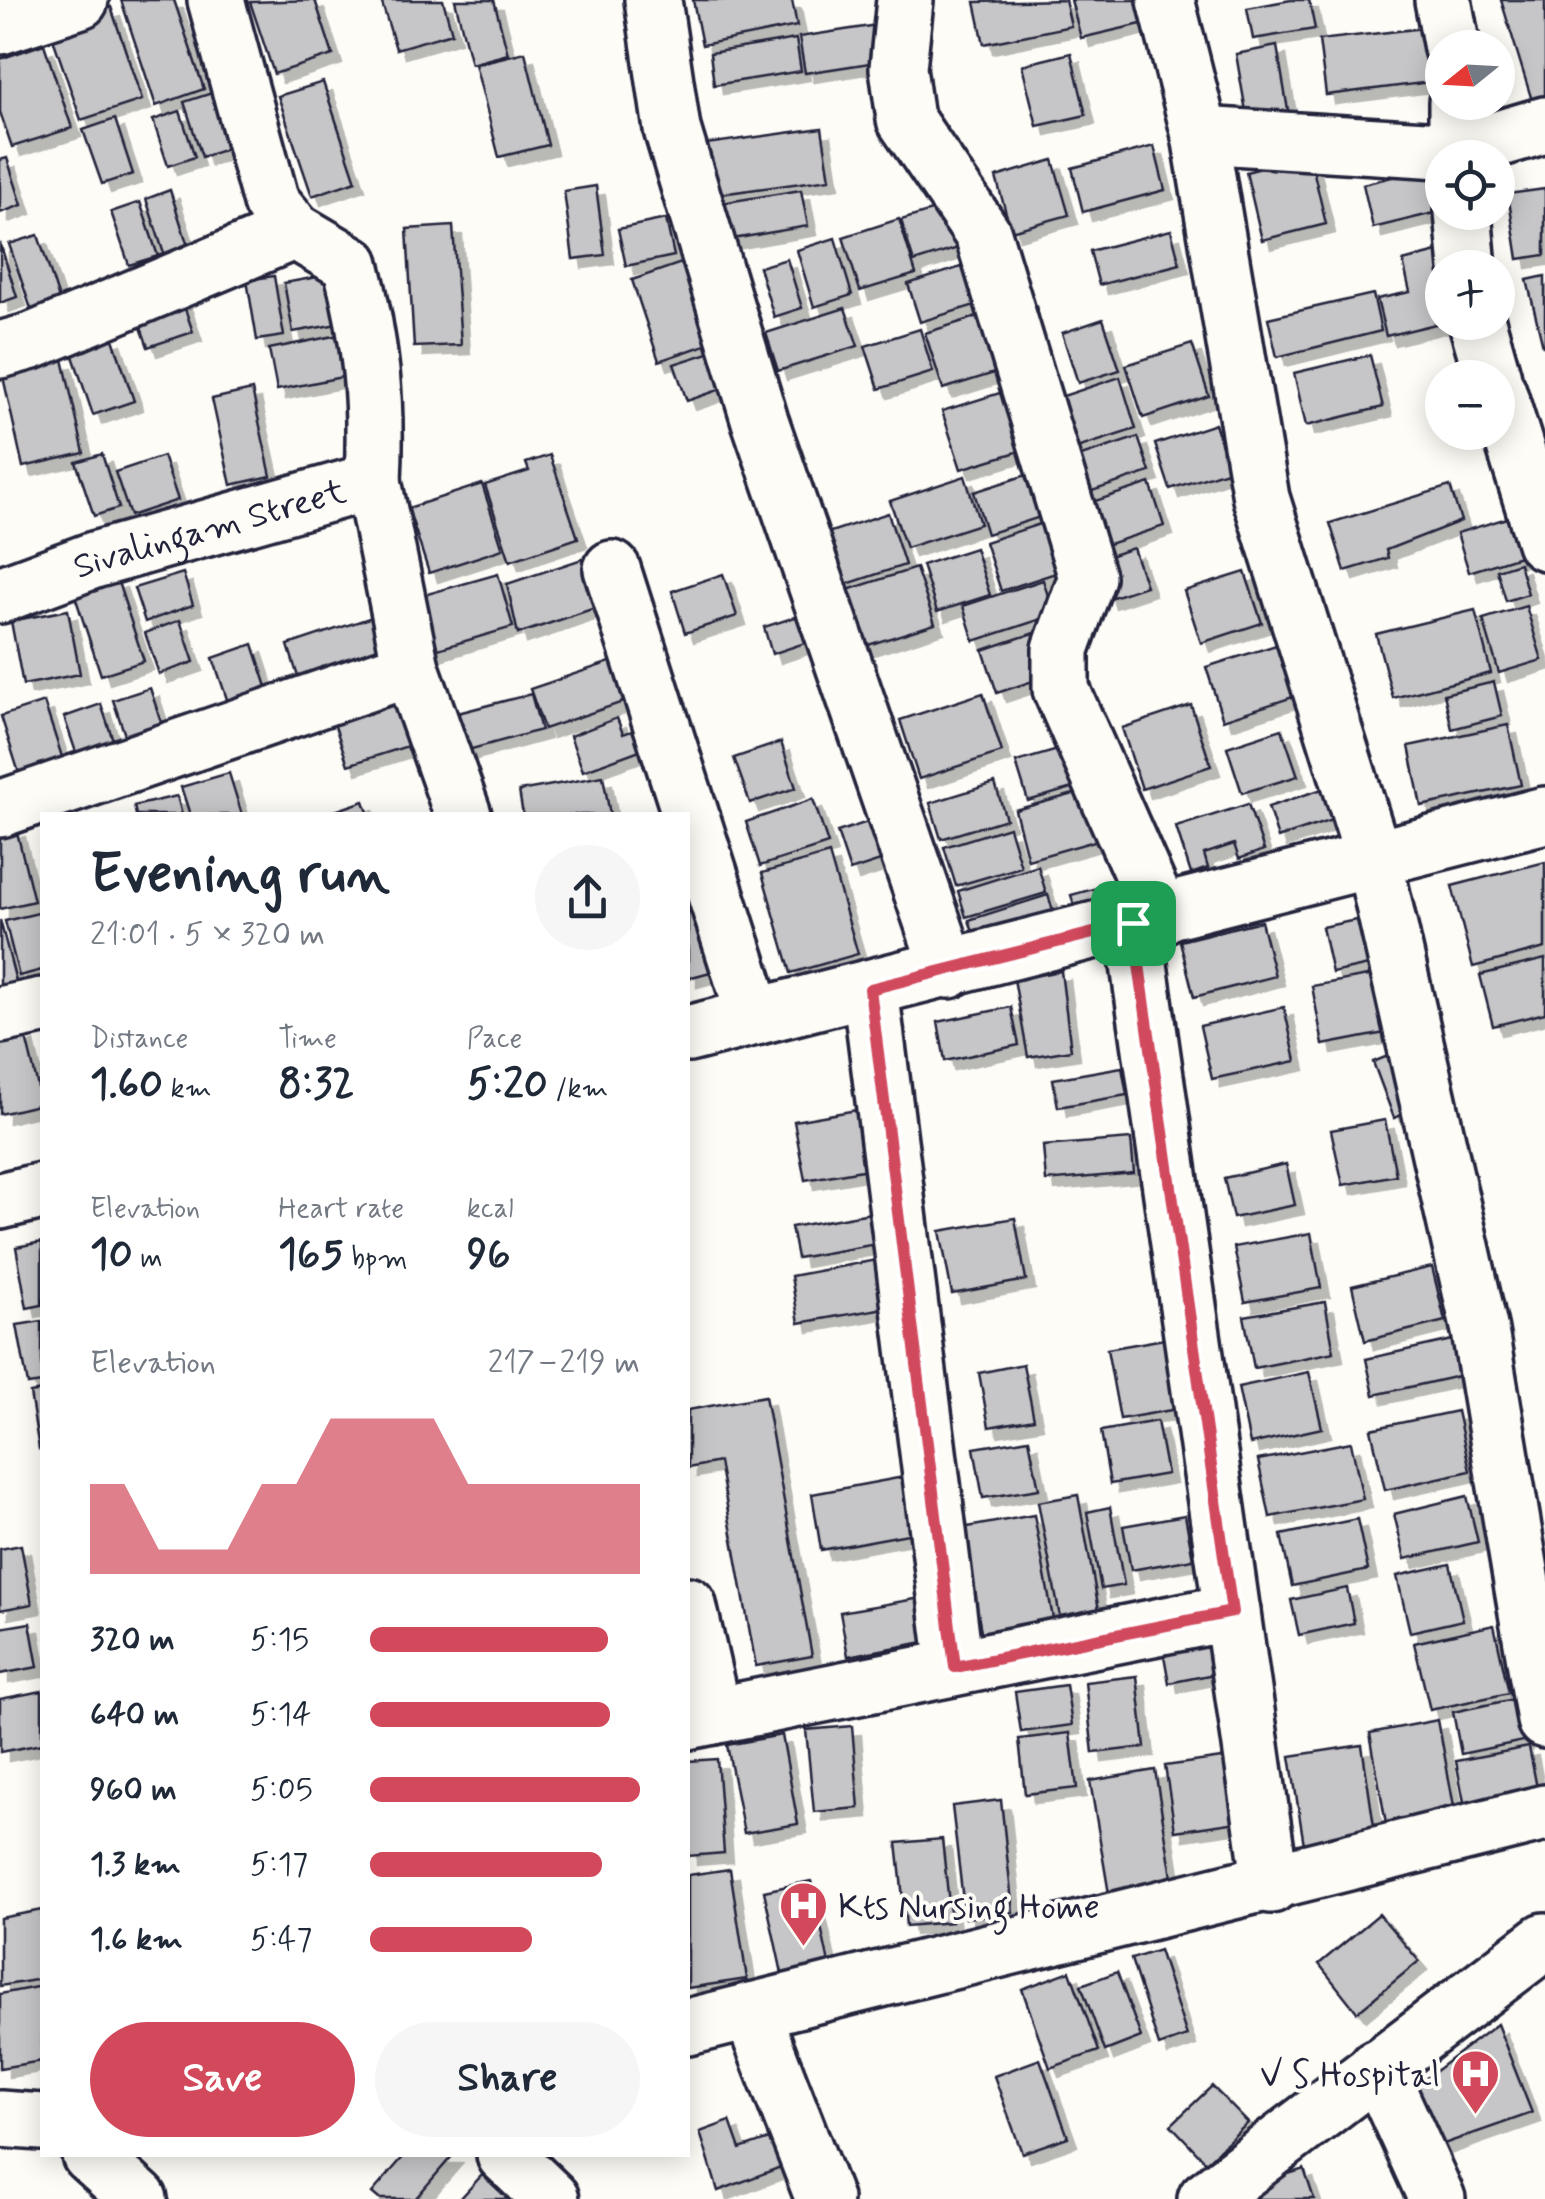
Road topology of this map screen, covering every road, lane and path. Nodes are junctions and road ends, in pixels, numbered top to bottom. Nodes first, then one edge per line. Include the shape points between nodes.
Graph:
1 (80, 0) edge
2 (216, 0) edge
3 (652, 0) edge
4 (905, 0) edge
5 (1166, 0) edge
6 (1443, 0) edge
7 (0, 26) edge
8 (1449, 30) edge
9 (1545, 125) edge
10 (1200, 135) junction
11 (1457, 137) edge
12 (295, 231) junction
13 (0, 350) edge
14 (1515, 446) edge
15 (373, 481) junction
16 (1545, 542) edge
17 (612, 569) dead end
18 (0, 596) edge
19 (411, 668) junction
20 (0, 809) edge
21 (462, 812) edge
22 (689, 812) edge
23 (690, 815) edge
24 (1545, 815) edge
25 (1374, 856) junction
26 (1147, 919) junction
27 (949, 970) junction
28 (870, 989) junction
29 (40, 1006) edge
30 (0, 1015) edge
31 (754, 1017) junction
32 (690, 1033) edge
33 (40, 1191) edge
34 (0, 1201) edge
35 (1232, 1612) junction
36 (690, 1623) edge
37 (955, 1667) junction
38 (700, 1719) edge
39 (1545, 1720) edge
40 (1545, 1813) edge
41 (1271, 1885) junction
42 (1545, 1941) edge
43 (751, 2011) junction
44 (690, 2026) edge
45 (1377, 2067) junction
46 (0, 2119) edge
47 (40, 2122) edge
48 (92, 2157) edge
49 (507, 2157) edge
50 (1220, 2194) edge
51 (139, 2199) edge
52 (551, 2199) edge
53 (824, 2199) edge
54 (1437, 2199) edge

1 - 7 street
2 - 12 street, Sivalingam Street via 271,202
3 - 27 street via 672,129 760,421
4 - 26 street via 898,68 905,119 984,234 1086,577 1062,649 1061,689
5 - 10 street
6 - 8 street
9 - 11 street
10 - 11 street
10 - 25 street via 1261,498
12 - 13 street
12 - 15 street, Sivalingam Street via 352,264 377,403
14 - 16 street
15 - 18 street, Sivalingam Street via 94,560
15 - 19 street
17 - 22 street
19 - 20 street
19 - 21 street
23 - 31 street
24 - 25 street
25 - 26 street
25 - 39 street via 1480,1332
26 - 27 street
26 - 35 street
27 - 28 street
28 - 31 street
28 - 37 street
29 - 30 street
31 - 32 street
33 - 34 street
35 - 37 street
35 - 41 street
36 - 38 street
37 - 38 street
40 - 41 street
41 - 43 street
42 - 45 street
43 - 44 street
43 - 53 street
45 - 50 street
45 - 54 street
46 - 47 street
48 - 51 street
49 - 52 street

